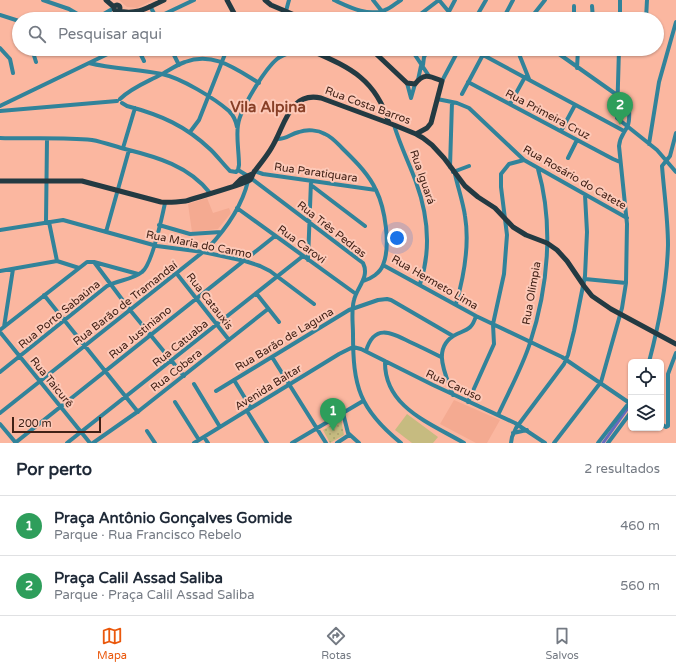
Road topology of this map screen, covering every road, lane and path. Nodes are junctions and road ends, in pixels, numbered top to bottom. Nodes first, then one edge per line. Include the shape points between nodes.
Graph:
1 (43, 0) edge
2 (106, 0) edge
3 (114, 0) edge
4 (164, 0) edge
5 (194, 0) edge
6 (227, 0) edge
7 (265, 0) edge
8 (289, 0) edge
9 (334, 0) edge
10 (373, 0) edge
11 (401, 0) edge
12 (439, 0) edge
13 (456, 0) edge
14 (486, 0) edge
15 (513, 0) edge
16 (545, 0) edge
17 (620, 0) edge
18 (646, 0) edge
19 (574, 6) dead end
20 (592, 6) dead end
21 (117, 8) junction
22 (148, 8) junction
23 (286, 11) joint
24 (362, 11) joint
25 (382, 11) junction
26 (74, 12) edge
27 (108, 12) edge
28 (119, 12) edge
29 (151, 12) edge
30 (170, 12) edge
31 (233, 12) edge
32 (423, 12) edge
33 (449, 12) joint
34 (480, 12) edge
35 (507, 12) edge
36 (536, 12) edge
37 (574, 12) edge
38 (592, 12) edge
39 (620, 12) edge
40 (646, 12) edge
41 (0, 15) edge
42 (12, 19) edge
43 (676, 22) edge
44 (0, 48) edge
45 (34, 56) edge
46 (104, 56) edge
47 (142, 56) edge
48 (174, 56) edge
49 (224, 56) edge
50 (284, 56) edge
51 (323, 56) edge
52 (378, 56) edge
53 (455, 56) edge
54 (482, 56) edge
55 (485, 56) edge
56 (519, 56) edge
57 (561, 56) edge
58 (578, 56) edge
59 (619, 56) edge
60 (416, 57) joint
61 (424, 57) joint
62 (144, 61) dead end
63 (222, 61) junction
64 (36, 62) dead end
65 (89, 63) junction
66 (179, 65) junction
67 (422, 66) junction
68 (577, 68) junction
69 (419, 71) junction
70 (13, 73) dead end
71 (162, 74) junction
72 (428, 76) junction
73 (527, 78) junction
74 (442, 81) junction
75 (259, 82) junction
76 (416, 82) junction
77 (468, 82) junction
78 (407, 83) junction
79 (462, 94) dead end
80 (617, 95) junction
81 (208, 96) junction
82 (437, 99) junction
83 (120, 101) junction
84 (452, 102) junction
85 (5, 103) junction
86 (510, 104) junction
87 (575, 105) junction
88 (0, 106) edge
89 (629, 106) dead end
90 (135, 108) junction
91 (8, 110) junction
92 (0, 111) edge
93 (617, 118) junction
94 (392, 124) junction
95 (613, 124) junction
96 (238, 127) junction
97 (626, 129) junction
98 (561, 131) junction
99 (190, 132) junction
100 (416, 134) junction
101 (676, 134) edge
102 (0, 138) edge
103 (47, 139) junction
104 (276, 139) junction
105 (577, 140) junction
106 (649, 144) junction
107 (123, 148) junction
108 (129, 150) junction
109 (568, 158) dead end
110 (524, 160) junction
111 (666, 160) junction
112 (620, 162) junction
113 (468, 166) dead end
114 (450, 167) junction
115 (538, 169) junction
116 (235, 171) junction
117 (676, 172) edge
118 (454, 173) junction
119 (248, 178) junction
120 (0, 181) edge
121 (47, 181) junction
122 (311, 183) junction
123 (118, 190) junction
124 (376, 190) junction
125 (210, 193) junction
126 (585, 195) junction
127 (166, 203) junction
128 (237, 208) junction
129 (627, 218) junction
130 (506, 219) junction
131 (48, 222) junction
132 (310, 222) junction
133 (159, 225) junction
134 (365, 226) dead end
135 (0, 230) edge
136 (106, 232) junction
137 (221, 232) junction
138 (275, 236) junction
139 (547, 243) junction
140 (154, 246) junction
141 (203, 252) junction
142 (303, 256) junction
143 (308, 260) junction
144 (57, 261) junction
145 (244, 261) junction
146 (94, 262) junction
147 (383, 265) junction
148 (13, 268) junction
149 (79, 268) junction
150 (0, 271) edge
151 (138, 274) junction
152 (177, 274) junction
153 (278, 276) junction
154 (585, 279) junction
155 (363, 282) junction
156 (626, 282) junction
157 (110, 284) junction
158 (420, 284) junction
159 (584, 286) junction
160 (256, 293) junction
161 (356, 294) junction
162 (44, 295) junction
163 (196, 298) junction
164 (314, 304) dead end
165 (456, 304) junction
166 (353, 308) junction
167 (268, 309) junction
168 (130, 310) junction
169 (620, 314) junction
170 (476, 316) junction
171 (65, 320) junction
172 (279, 322) dead end
173 (217, 324) junction
174 (493, 324) junction
175 (1, 330) edge
176 (656, 333) junction
177 (151, 335) junction
178 (453, 336) junction
179 (229, 340) junction
180 (530, 342) junction
181 (676, 344) edge
182 (85, 346) junction
183 (353, 347) junction
184 (366, 351) junction
185 (676, 354) edge
186 (20, 356) junction
187 (272, 357) junction
188 (441, 357) junction
189 (649, 359) edge
190 (172, 360) junction
191 (566, 360) junction
192 (385, 361) junction
193 (106, 371) junction
194 (0, 372) edge
195 (184, 376) junction
196 (234, 380) junction
197 (40, 381) junction
198 (600, 383) junction
199 (194, 384) dead end
200 (289, 385) junction
201 (216, 391) dead end
202 (453, 395) junction
203 (126, 396) junction
204 (363, 401) junction
205 (175, 402) dead end
206 (468, 402) junction
207 (628, 403) edge
208 (61, 406) junction
209 (628, 406) edge
210 (249, 409) junction
211 (138, 412) junction
212 (0, 413) edge
213 (343, 413) junction
214 (498, 415) junction
215 (628, 416) edge
216 (511, 421) junction
217 (0, 424) edge
218 (519, 425) junction
219 (664, 425) edge
220 (220, 427) junction
221 (317, 428) junction
222 (527, 430) junction
223 (147, 431) dead end
224 (81, 432) junction
225 (514, 433) junction
226 (350, 435) junction
227 (204, 437) junction
228 (199, 440) junction
229 (16, 443) edge
230 (67, 443) edge
231 (91, 443) edge
232 (155, 443) edge
233 (194, 443) edge
234 (208, 443) edge
235 (267, 443) edge
236 (292, 443) edge
237 (326, 443) edge
238 (337, 443) edge
239 (359, 443) edge
240 (401, 443) edge
241 (464, 443) edge
242 (511, 443) edge
243 (545, 443) edge
244 (554, 443) edge
245 (598, 443) edge
246 (608, 443) edge

1 - 26 street
2 - 21 main road
3 - 21 main road
4 - 22 main road
5 - 30 street
6 - 31 main road
7 - 23 main road
8 - 23 street
9 - 24 street
10 - 25 street
11 - 25 street
12 - 32 street
12 - 33 street
13 - 33 street
14 - 34 street
15 - 35 street
16 - 36 street
17 - 39 street
18 - 40 street
19 - 37 street
20 - 38 street
21 - 22 main road
21 - 27 street
21 - 28 street
22 - 29 street
24 - 25 street
41 - 42 street
43 - 106 street via 660,82
44 - 70 street via 10,59
45 - 64 street
46 - 65 street
47 - 62 street
48 - 66 street
49 - 63 street
50 - 75 street via 277,59
51 - 94 main road, Rua Iguará via 360,77 376,94
52 - 78 main road
53 - 74 street
54 - 77 street
55 - 73 street
56 - 73 street
57 - 68 street
58 - 68 street
59 - 80 street
60 - 61 street
60 - 67 street
61 - 67 street
63 - 66 street via 201,58
63 - 75 street
63 - 81 street
65 - 71 street
65 - 85 street
66 - 71 street
67 - 69 street
67 - 72 street
68 - 80 street
69 - 72 street
69 - 76 street
71 - 81 street
71 - 83 street
72 - 74 main road
72 - 76 main road
73 - 86 street
73 - 87 street
74 - 82 main road
75 - 96 street via 240,116
76 - 78 main road
76 - 78 street via 411,98
77 - 79 street
77 - 86 street, Rua Primeira Cruz
80 - 93 street
81 - 96 street via 229,111
81 - 99 street via 199,120
82 - 84 street, Rua Rosário do Catete
82 - 100 main road via 431,123
83 - 90 street
83 - 91 street
84 - 110 street, Rua Rosário do Catete via 469,108
84 - 114 street
85 - 88 street
85 - 91 street
86 - 98 street, Rua Primeira Cruz
87 - 95 street
87 - 98 street
89 - 97 street
90 - 99 street via 166,119
90 - 107 street
91 - 92 street
93 - 95 street
93 - 97 street
94 - 100 main road, Rua Costa Barros
94 - 104 main road, Rua Costa Barros via 321,98 308,97 289,111
94 - 158 street, Rua Iguará via 416,182 424,210 427,242
95 - 97 street
96 - 116 street
97 - 106 street
97 - 112 street via 620,141
98 - 105 street, Rua Primeira Cruz
99 - 116 street
100 - 114 main road, Rua Costa Barros via 432,145
101 - 111 street via 670,156
102 - 103 street
103 - 107 street via 91,140
103 - 121 street
104 - 119 main road, Rua Costa Barros
104 - 124 street, Rua Hermeto Lima via 283,139 305,130 327,135 361,167
105 - 109 street
105 - 112 street, Rua Primeira Cruz
106 - 111 street
107 - 108 street
108 - 123 street
108 - 125 street via 178,167 200,182
110 - 115 street, Rua Rosário do Catete
110 - 130 street via 509,164 501,174
111 - 117 street
111 - 176 street via 662,166 667,220 667,260
112 - 129 street
113 - 118 street
114 - 118 main road, Rua Costa Barros
115 - 126 street, Rua Rosário do Catete
115 - 139 street, Rua Olímpia via 544,199
116 - 119 street
116 - 119 street
118 - 130 main road, Rua Costa Barros via 472,192
118 - 165 street via 465,215 466,239 464,270
119 - 122 street, Rua Paratiquara via 264,174
119 - 125 main road via 234,186
119 - 128 street, Rua Barão de Tramandaí via 245,192
119 - 132 street, Rua Três Pedras
120 - 121 main road
121 - 123 main road via 82,181
121 - 131 street
122 - 124 street, Rua Paratiquara
122 - 132 street
122 - 134 street
123 - 127 main road
123 - 136 street
124 - 147 street, Rua Hermeto Lima via 387,233
125 - 127 main road via 185,201
126 - 129 street, Rua Rosário do Catete
126 - 154 street
127 - 133 street
128 - 137 street, Rua Barão de Tramandaí
128 - 138 street, Rua Carovi
129 - 156 street
130 - 139 main road, Rua Costa Barros via 518,231
130 - 174 street via 504,274
131 - 135 street, Rua Maria do Carmo
131 - 136 street, Rua Maria do Carmo via 69,221
131 - 144 street
132 - 143 street
132 - 155 street, Rua Três Pedras via 363,263
133 - 137 street via 190,234
133 - 140 street
136 - 140 street, Rua Maria do Carmo
137 - 141 street, Rua Barão de Tramandaí
138 - 142 street, Rua Carovi
138 - 145 street, Rua Justiniano
139 - 159 main road, Rua Costa Barros via 562,255
139 - 180 street, Rua Olímpia via 541,293
140 - 141 street, Rua Maria do Carmo
140 - 151 street via 148,264
141 - 145 street, Rua Maria do Carmo
141 - 152 street, Rua Barão de Tramandaí
142 - 143 street, Rua Carovi
142 - 153 street, Rua Catuaba
143 - 161 street, Rua Carovi
144 - 148 street
144 - 149 street
145 - 153 street, Rua Maria do Carmo
145 - 163 street, Rua Justiniano
146 - 149 street via 87,262
146 - 151 street
146 - 157 street
147 - 155 street via 375,275
147 - 158 street, Rua Hermeto Lima
148 - 150 street
148 - 175 street
149 - 162 street
151 - 157 street, Rua Porto Sabaúna
152 - 163 street, Rua Catauxis
152 - 168 street, Rua Barão de Tramandaí
153 - 160 street, Rua Catuaba
153 - 164 street, Rua Maria do Carmo
154 - 156 street
154 - 159 street
155 - 161 street
156 - 169 street
157 - 168 street
157 - 171 street, Rua Porto Sabaúna
158 - 165 street, Rua Hermeto Lima
159 - 169 main road, Rua Costa Barros via 598,301
159 - 191 street
160 - 167 street
160 - 173 street, Rua Catuaba
161 - 166 street
162 - 171 street
162 - 175 street
163 - 173 street, Rua Catauxis
163 - 177 street, Rua Justiniano
165 - 170 street, Rua Hermeto Lima
166 - 178 street, Rua Barão de Laguna via 382,299 391,300
166 - 183 street
166 - 187 street, Rua Barão de Laguna
167 - 172 street
167 - 179 street, Rua Cobera
168 - 177 street
168 - 182 street, Rua Barão de Tramandaí
169 - 176 main road, Rua Costa Barros
169 - 198 street
170 - 174 street, Rua Hermeto Lima
170 - 178 street via 470,327
171 - 182 street
171 - 186 street, Rua Porto Sabaúna
173 - 179 street, Rua Catauxis
173 - 190 street, Rua Catuaba
174 - 180 street, Rua Hermeto Lima
174 - 206 street via 494,344
175 - 186 street, Rua Taicurê
176 - 181 main road, Rua Costa Barros
176 - 189 street
177 - 190 street
177 - 193 street, Rua Justiniano
178 - 188 street
179 - 195 street, Rua Cobera
180 - 191 street, Rua Hermeto Lima
180 - 214 street, Rua Olímpia
182 - 193 street
182 - 197 street, Rua Barão de Tramandaí
183 - 184 street, Rua Caruso
183 - 200 street, Avenida Baltar
183 - 204 street via 357,380
184 - 188 street via 371,339 386,332 398,335
184 - 192 street, Rua Caruso
185 - 219 street via 668,374 668,427
186 - 194 street, Rua Porto Sabaúna
186 - 197 street, Rua Taicurê
187 - 196 street, Rua Barão de Laguna
187 - 200 street
188 - 202 street
190 - 195 street
190 - 203 street, Rua Catuaba
191 - 198 street, Rua Hermeto Lima
191 - 218 street
192 - 202 street, Rua Caruso
192 - 241 street via 387,380 402,404
193 - 203 street
193 - 208 street, Rua Justiniano
195 - 211 street, Rua Cobera
196 - 201 street
196 - 210 street, Rua Barão de Laguna
197 - 208 street, Rua Taicurê
197 - 212 street, Rua Barão de Tramandaí
198 - 207 street, Rua Hermeto Lima
198 - 244 street
199 - 220 street
200 - 210 street, Avenida Baltar
200 - 221 street
202 - 206 street, Rua Caruso
203 - 211 street
203 - 224 street, Rua Catuaba
204 - 213 street
204 - 240 street via 377,422
205 - 228 street
206 - 214 street, Rua Caruso
208 - 224 street, Rua Taicurê
208 - 229 street, Rua Justiniano
209 - 245 street
210 - 220 street, Avenida Baltar
210 - 235 street, Rua Barão de Laguna
211 - 231 street, Rua Cobera
213 - 221 street
213 - 226 street
214 - 216 street, Rua Caruso
215 - 246 street
216 - 218 street, Rua Caruso
216 - 225 street
217 - 229 street
218 - 222 street, Rua Caruso
218 - 225 street
220 - 227 street, Avenida Baltar
221 - 236 street
221 - 237 street
222 - 225 street
222 - 243 street, Rua Caruso
223 - 232 street
224 - 230 street, Rua Catuaba
224 - 231 street, Rua Taicurê
225 - 242 street
226 - 238 street
226 - 239 street
227 - 228 street, Avenida Baltar
227 - 234 street
228 - 233 street, Avenida Baltar

